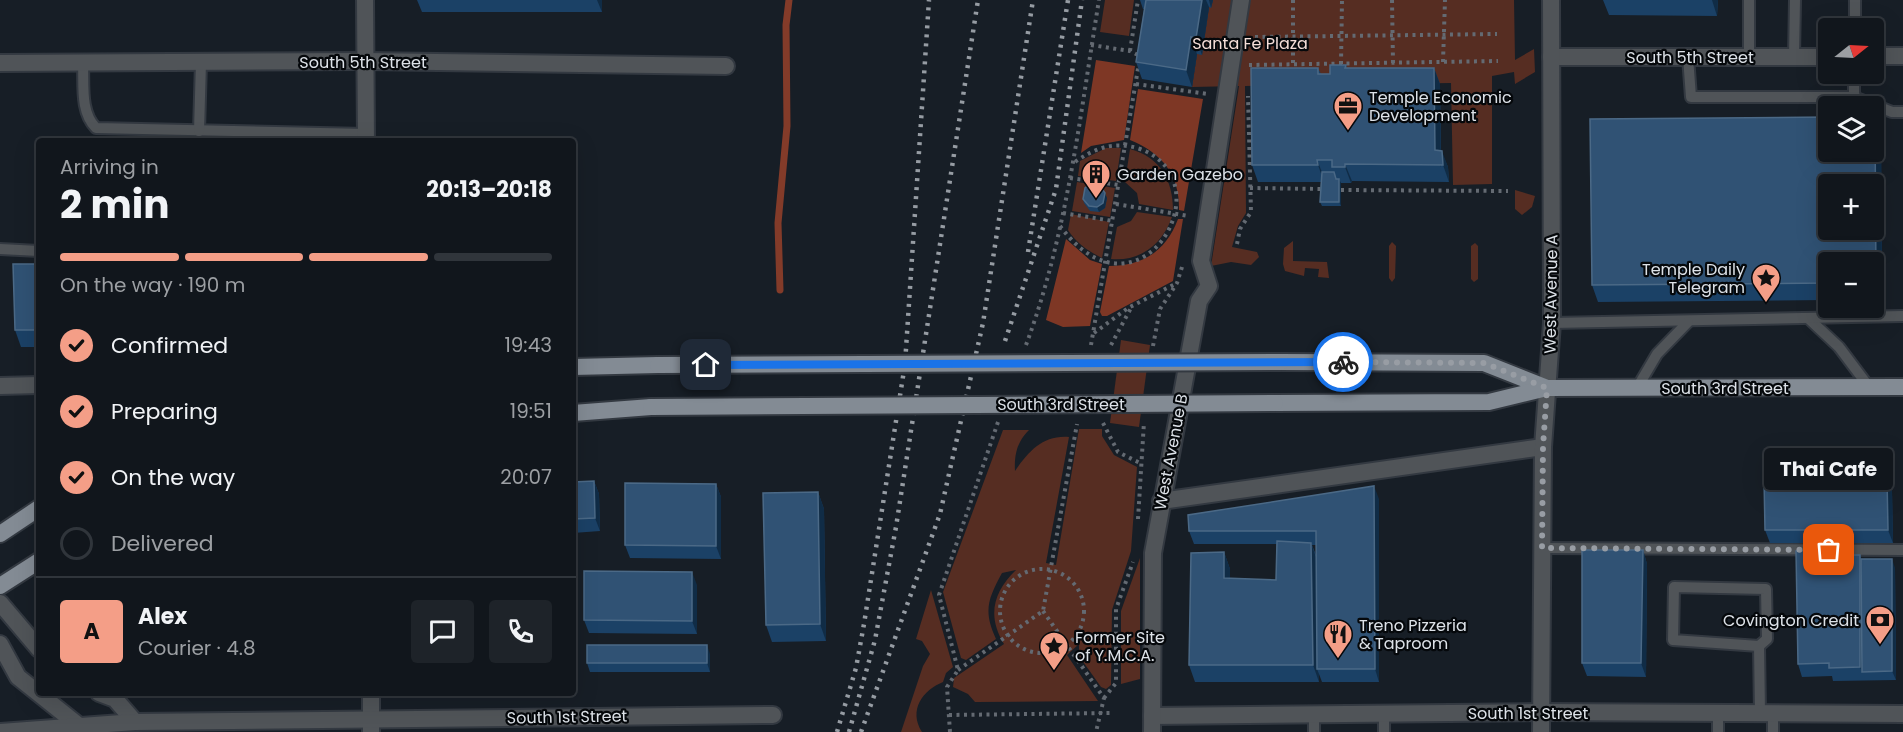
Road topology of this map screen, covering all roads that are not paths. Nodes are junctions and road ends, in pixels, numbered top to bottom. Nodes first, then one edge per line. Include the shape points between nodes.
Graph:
1 (365, 0) edge
2 (1241, 0) edge
3 (1551, 0) edge
4 (1749, 0) edge
5 (1795, 0) edge
6 (1855, 0) edge
7 (1855, 18) edge
8 (1884, 56) edge
9 (1903, 56) edge
10 (1551, 57) junction
11 (1688, 57) junction
12 (1749, 57) junction
13 (1794, 57) junction
14 (1818, 57) edge
15 (365, 61) junction
16 (201, 62) junction
17 (0, 63) edge
18 (83, 63) junction
19 (726, 66) dead end
20 (1818, 97) edge
21 (1884, 109) edge
22 (1903, 112) edge
23 (199, 131) junction
24 (322, 137) edge
25 (366, 137) edge
26 (0, 249) edge
27 (36, 251) edge
28 (1903, 316) edge
29 (1808, 318) junction
30 (1688, 322) junction
31 (1552, 323) junction
32 (576, 367) edge
33 (36, 385) edge
34 (0, 386) edge
35 (1869, 387) junction
36 (1903, 387) edge
37 (1547, 388) junction
38 (1637, 388) junction
39 (576, 413) edge
40 (1543, 447) junction
41 (1161, 501) junction
42 (36, 510) edge
43 (0, 534) edge
44 (1542, 548) junction
45 (1903, 550) edge
46 (36, 563) edge
47 (0, 586) edge
48 (0, 603) edge
49 (0, 644) edge
50 (36, 645) edge
51 (1759, 646) junction
52 (36, 691) edge
53 (42, 696) edge
54 (107, 696) edge
55 (371, 696) edge
56 (1540, 712) junction
57 (1718, 713) junction
58 (1766, 713) junction
59 (1384, 714) junction
60 (1903, 714) edge
61 (773, 715) dead end
62 (1314, 715) junction
63 (135, 722) junction
64 (1152, 724) edge
65 (78, 725) junction
66 (371, 725) edge
67 (0, 732) edge
68 (1314, 732) edge
69 (1384, 732) edge
70 (1541, 732) edge
71 (1718, 732) edge
72 (1773, 732) edge

1 - 15 street
2 - 41 street, West Avenue B via 1201,261 1209,286 1199,302
3 - 10 street, West Avenue A
4 - 12 lane
5 - 13 lane
6 - 7 lane
8 - 9 street
10 - 11 street, South 5th Street
10 - 31 street, West Avenue A
11 - 12 street, South 5th Street
11 - 20 lane via 1691,97
12 - 13 street, South 5th Street
13 - 14 street, South 5th Street
15 - 16 street, South 5th Street
15 - 19 street, South 5th Street
15 - 25 street
16 - 18 street, South 5th Street
16 - 23 lane
17 - 18 street, South 5th Street
18 - 23 lane via 85,108 88,120 96,128
21 - 22 lane
23 - 24 lane
24 - 25 lane
26 - 27 lane
28 - 29 lane
29 - 30 lane
29 - 35 lane via 1839,347
30 - 31 lane
30 - 38 lane via 1657,354
31 - 37 street, West Avenue A
32 - 37 main road, South 3rd Street, bridge via 1484,363
33 - 34 street
35 - 36 main road, South 3rd Street
35 - 38 main road, South 3rd Street
37 - 38 main road, South 3rd Street
37 - 39 main road, South 3rd Street, bridge via 1489,402 651,407
37 - 40 street, West Avenue A
40 - 41 street
40 - 44 street, West Avenue A
41 - 64 street, West Avenue B via 1153,553
42 - 43 main road
44 - 45 lane
44 - 56 street, West Avenue A
46 - 47 main road
48 - 50 street
49 - 52 street via 18,677
51 - 51 lane via 1767,639 1766,589 1674,587 1673,640
51 - 58 lane
53 - 65 street
54 - 63 street via 115,699
55 - 66 street
56 - 57 street, South 1st Street
56 - 59 street, South 1st Street
56 - 70 street, West Avenue A
57 - 58 street, South 1st Street
57 - 71 lane
58 - 60 street, South 1st Street
58 - 72 lane
59 - 62 street, South 1st Street
59 - 69 lane
61 - 66 street, South 1st Street
62 - 64 street, South 1st Street
62 - 68 lane
63 - 65 street, South 1st Street
63 - 66 street, South 1st Street
65 - 67 street, South 1st Street

